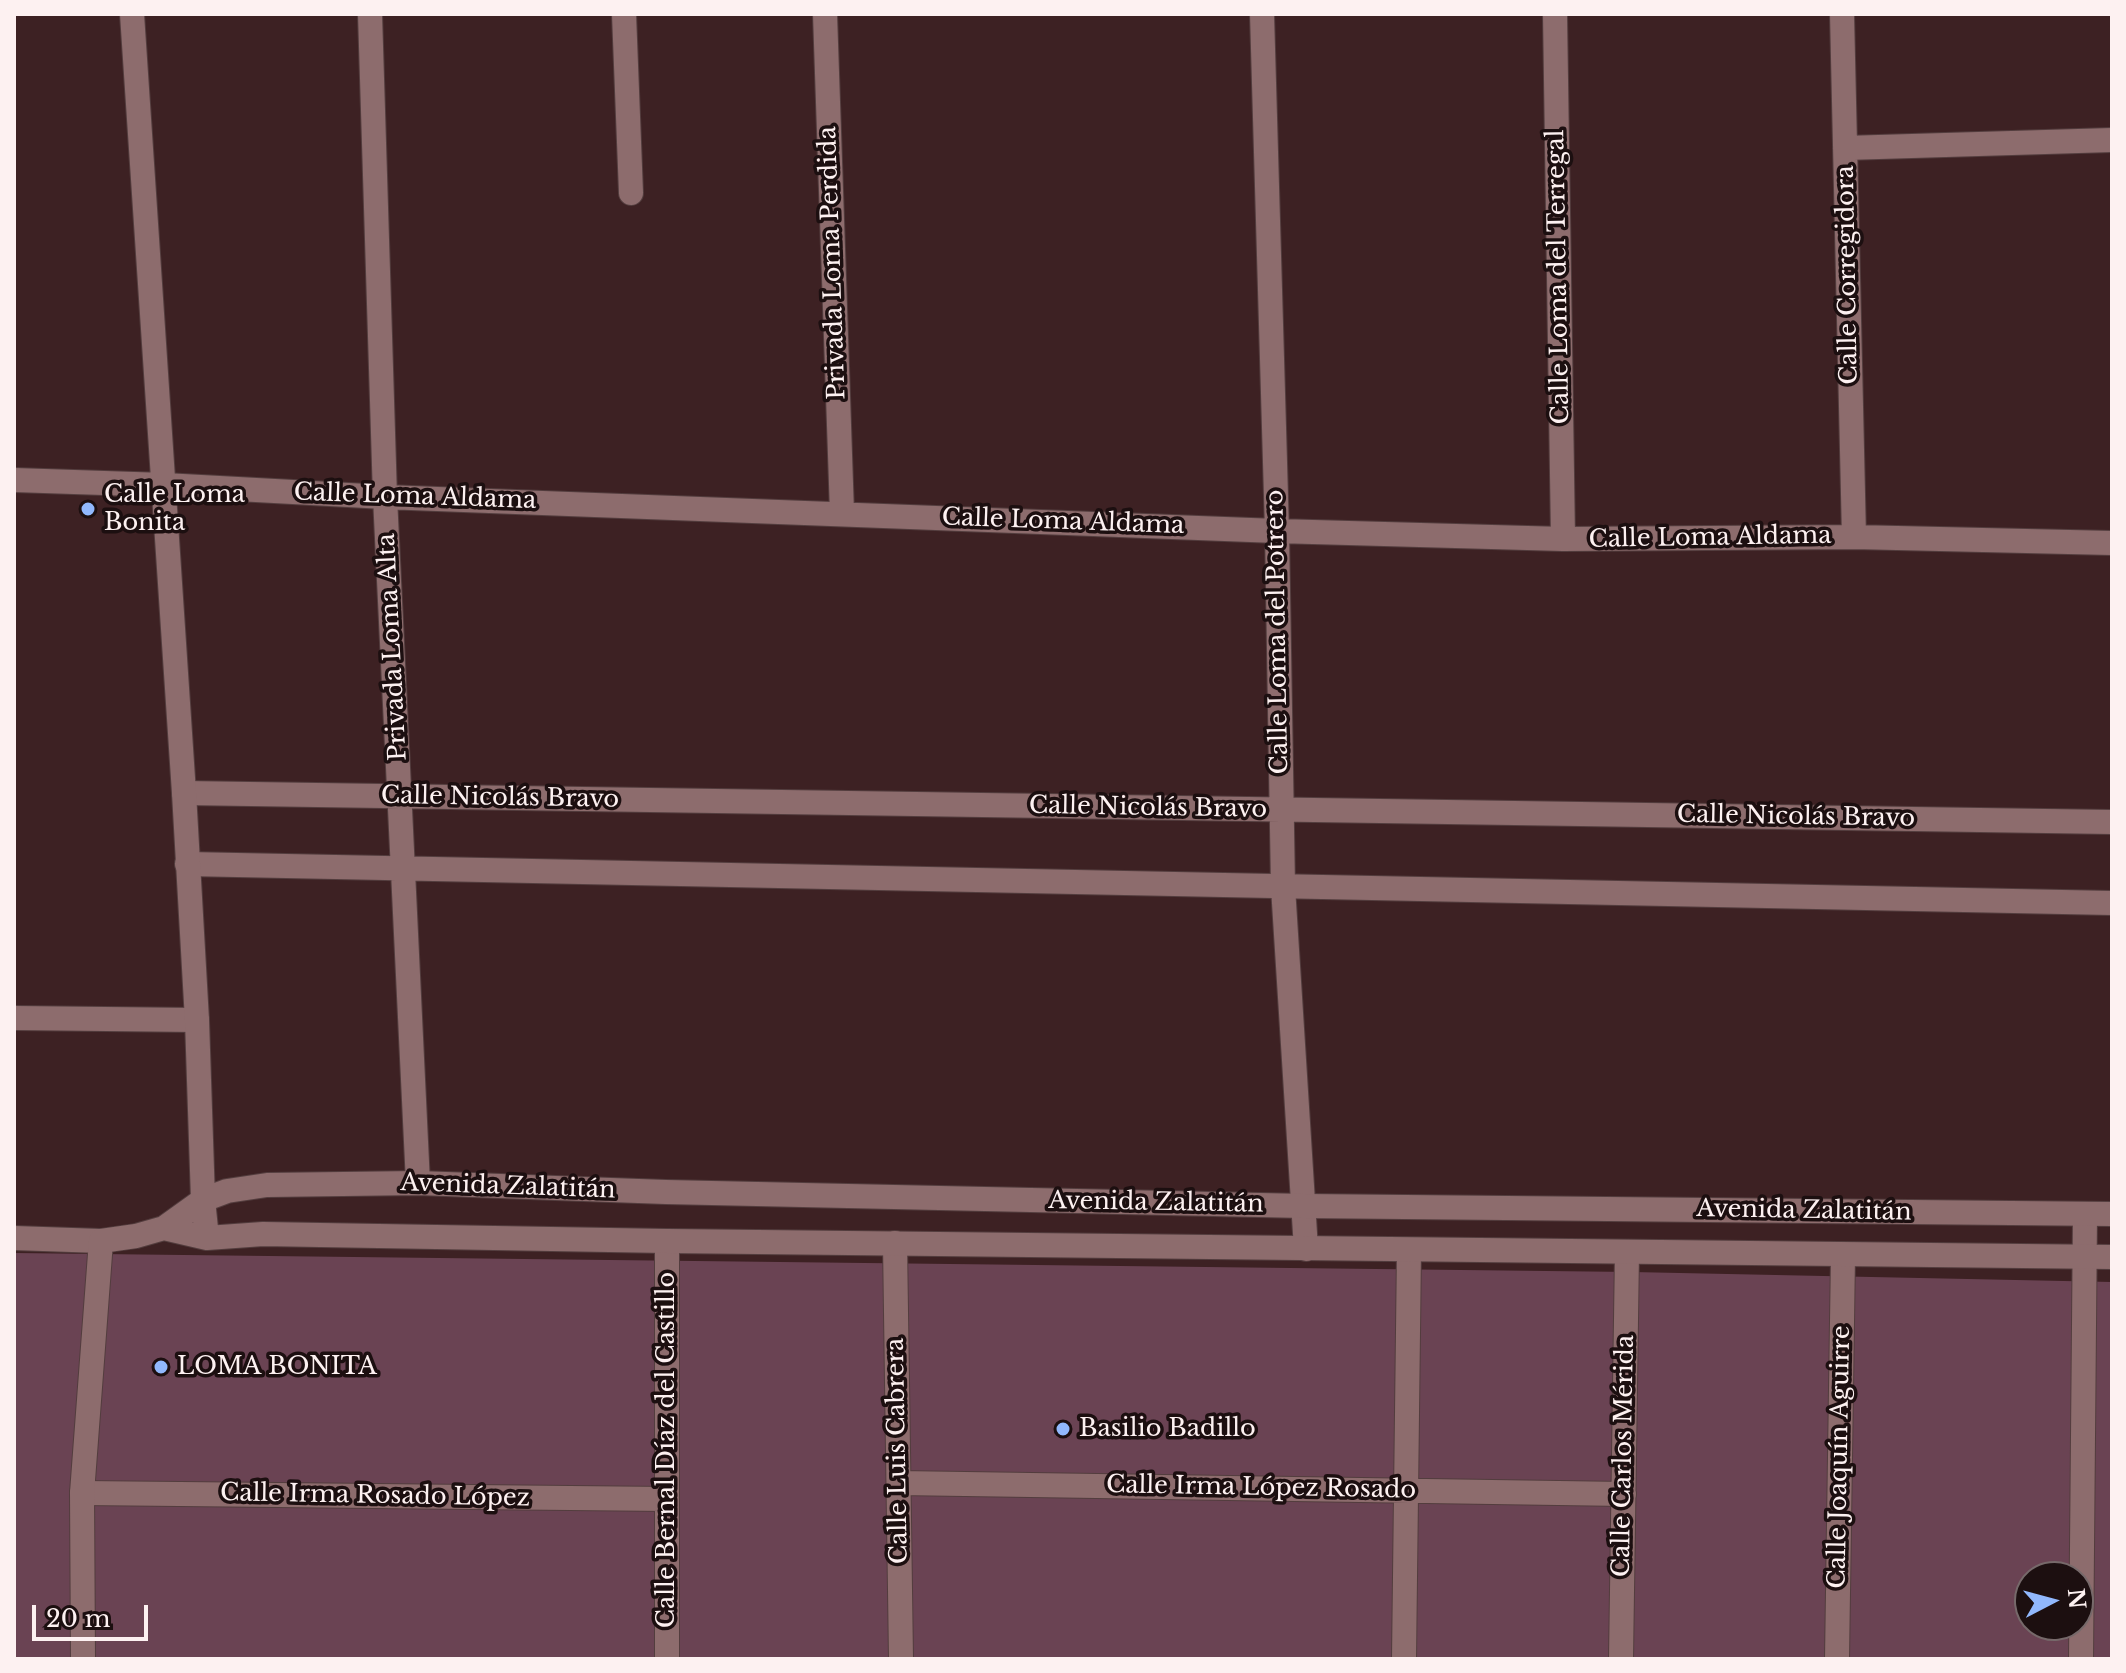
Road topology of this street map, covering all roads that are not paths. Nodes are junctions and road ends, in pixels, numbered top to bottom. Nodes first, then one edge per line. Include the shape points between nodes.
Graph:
1 (132, 14) edge
2 (370, 14) edge
3 (624, 14) edge
4 (825, 14) edge
5 (1262, 14) edge
6 (1555, 14) edge
7 (1842, 14) edge
8 (2112, 140) edge
9 (1845, 148) junction
10 (631, 193) dead end
11 (14, 480) edge
12 (164, 485) junction
13 (385, 497) junction
14 (842, 513) junction
15 (1277, 531) junction
16 (1854, 537) junction
17 (1563, 539) junction
18 (2112, 543) edge
19 (184, 793) junction
20 (401, 797) junction
21 (1281, 810) junction
22 (2112, 822) edge
23 (187, 864) junction
24 (404, 869) junction
25 (1283, 887) junction
26 (2112, 903) edge
27 (14, 1018) edge
28 (197, 1020) junction
29 (418, 1183) junction
30 (203, 1200) junction
31 (1304, 1206) junction
32 (2085, 1214) junction
33 (2112, 1214) edge
34 (164, 1228) junction
35 (14, 1238) edge
36 (207, 1238) junction
37 (101, 1241) junction
38 (667, 1241) junction
39 (895, 1243) junction
40 (1306, 1249) junction
41 (1409, 1250) junction
42 (1627, 1252) junction
43 (1843, 1255) junction
44 (2084, 1256) junction
45 (2112, 1257) edge
46 (899, 1483) junction
47 (1406, 1490) junction
48 (82, 1493) junction
49 (1624, 1494) junction
50 (667, 1499) junction
51 (83, 1659) edge
52 (667, 1659) edge
53 (901, 1659) edge
54 (1404, 1659) edge
55 (1621, 1659) edge
56 (1837, 1659) edge
57 (2081, 1659) edge

1 - 12 street
2 - 13 street, Privada Loma Alta
3 - 10 street
4 - 14 street, Privada Loma Perdida
5 - 15 street, Calle Loma del Potrero
6 - 17 street, Calle Loma del Terregal
7 - 9 street, Calle Corregidora
8 - 9 street
9 - 16 street, Calle Corregidora
11 - 12 street, Calle Loma Aldama
12 - 13 street, Calle Loma Aldama
12 - 19 street
13 - 14 street, Calle Loma Aldama
13 - 20 street, Privada Loma Alta
14 - 15 street, Calle Loma Aldama
15 - 17 street, Calle Loma Aldama
15 - 21 street, Calle Loma del Potrero
16 - 17 street, Calle Loma Aldama
16 - 18 street, Calle Loma Aldama
19 - 20 street, Calle Nicolás Bravo
19 - 23 street
20 - 21 street, Calle Nicolás Bravo
20 - 24 street, Privada Loma Alta
21 - 22 street, Calle Nicolás Bravo
21 - 25 street, Calle Loma del Potrero
23 - 24 street
23 - 28 street
24 - 25 street
24 - 29 street, Privada Loma Alta
25 - 26 street
25 - 31 street, Calle Loma del Potrero
27 - 28 street
28 - 30 street
29 - 30 street, Avenida Zalatitán via 267,1185
29 - 31 street, Avenida Zalatitán
30 - 34 street, Avenida Zalatitán
30 - 36 street
31 - 32 street, Avenida Zalatitán
31 - 40 street, Calle Loma del Potrero
32 - 33 street, Avenida Zalatitán
32 - 44 street
34 - 36 street, Avenida Zalatitán
34 - 37 street
35 - 37 street
36 - 38 street, Avenida Zalatitán via 263,1234
37 - 48 street
38 - 39 street, Avenida Zalatitán
38 - 50 street, Calle Bernal Díaz del Castillo
39 - 40 street, Avenida Zalatitán
39 - 46 street, Calle Luis Cabrera
40 - 41 street, Avenida Zalatitán
41 - 42 street, Avenida Zalatitán
41 - 47 street
42 - 43 street, Avenida Zalatitán
42 - 49 street, Calle Carlos Mérida
43 - 44 street, Avenida Zalatitán
43 - 56 street, Calle Joaquín Aguirre
44 - 45 street, Avenida Zalatitán
44 - 57 street
46 - 47 street, Calle Irma López Rosado
46 - 53 street, Calle Luis Cabrera
47 - 49 street, Calle Irma López Rosado
47 - 54 street
48 - 50 street, Calle Irma Rosado López
48 - 51 street
49 - 55 street, Calle Carlos Mérida
50 - 52 street, Calle Bernal Díaz del Castillo

